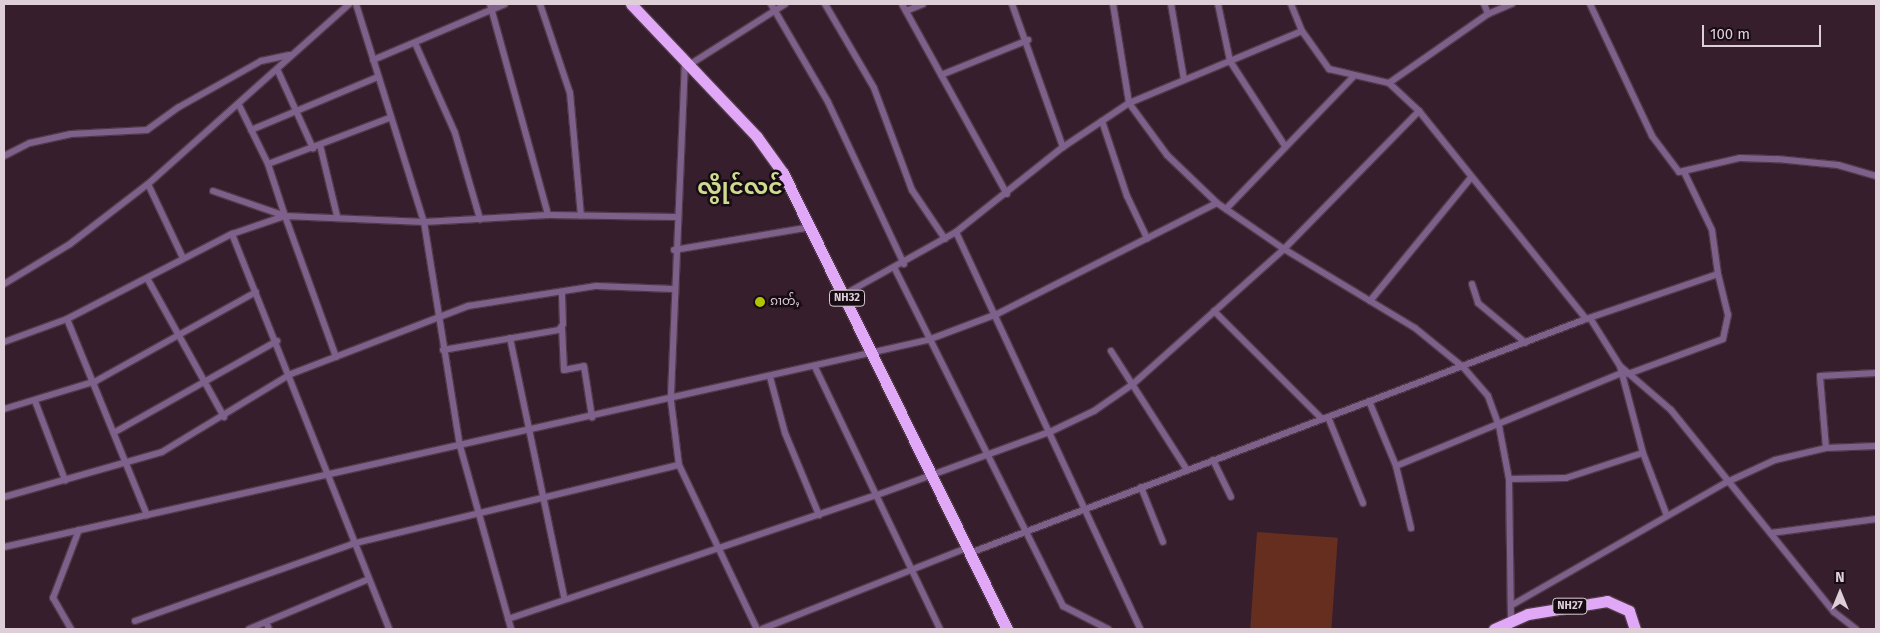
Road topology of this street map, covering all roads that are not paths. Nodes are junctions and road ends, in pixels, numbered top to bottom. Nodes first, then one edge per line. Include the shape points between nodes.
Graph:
1 (349, 4) edge
2 (356, 4) edge
3 (505, 4) edge
4 (540, 4) edge
5 (631, 4) edge
6 (771, 4) edge
7 (785, 4) edge
8 (825, 4) edge
9 (902, 4) edge
10 (923, 4) edge
11 (1012, 4) edge
12 (1113, 4) edge
13 (1171, 4) edge
14 (1218, 4) edge
15 (1291, 4) edge
16 (1484, 4) edge
17 (1512, 4) edge
18 (1590, 4) edge
19 (491, 7) edge
20 (775, 10) junction
21 (906, 11) junction
22 (1488, 14) junction
23 (1302, 31) junction
24 (1028, 40) junction
25 (415, 42) junction
26 (289, 55) junction
27 (373, 60) junction
28 (1230, 61) junction
29 (687, 63) junction
30 (278, 71) junction
31 (941, 75) junction
32 (378, 77) junction
33 (1353, 77) junction
34 (1184, 79) junction
35 (1389, 83) junction
36 (1129, 103) junction
37 (239, 105) junction
38 (294, 110) junction
39 (1419, 111) junction
40 (389, 118) junction
41 (1102, 121) junction
42 (251, 130) junction
43 (320, 145) junction
44 (1285, 146) junction
45 (1063, 147) junction
46 (313, 148) junction
47 (4, 156) edge
48 (268, 164) junction
49 (1685, 174) junction
50 (1876, 176) edge
51 (1470, 179) junction
52 (148, 184) junction
53 (213, 191) dead end
54 (1007, 194) junction
55 (1217, 203) junction
56 (1226, 209) junction
57 (548, 215) junction
58 (285, 216) junction
59 (338, 216) junction
60 (581, 216) junction
61 (675, 217) junction
62 (480, 219) junction
63 (424, 222) junction
64 (813, 227) junction
65 (956, 232) junction
66 (232, 234) junction
67 (1147, 238) junction
68 (945, 239) junction
69 (674, 250) junction
70 (1284, 250) junction
71 (184, 258) junction
72 (904, 264) junction
73 (895, 269) junction
74 (1718, 274) junction
75 (147, 278) junction
76 (4, 284) edge
77 (1472, 284) dead end
78 (673, 290) junction
79 (256, 292) junction
80 (562, 292) junction
81 (845, 294) junction
82 (1370, 301) junction
83 (1214, 311) junction
84 (997, 314) junction
85 (437, 318) junction
86 (67, 319) junction
87 (1588, 319) junction
88 (562, 328) junction
89 (179, 334) junction
90 (510, 338) junction
91 (928, 340) junction
92 (277, 341) junction
93 (4, 342) edge
94 (1526, 343) junction
95 (443, 350) junction
96 (1111, 351) dead end
97 (874, 353) junction
98 (336, 357) junction
99 (815, 367) junction
100 (1463, 367) junction
101 (1623, 371) junction
102 (290, 374) junction
103 (1876, 374) edge
104 (770, 377) junction
105 (96, 381) junction
106 (202, 382) junction
107 (1133, 384) junction
108 (670, 400) junction
109 (36, 401) junction
110 (1369, 401) junction
111 (4, 409) edge
112 (224, 417) junction
113 (592, 417) junction
114 (1325, 418) junction
115 (1500, 426) junction
116 (530, 430) junction
117 (1052, 431) junction
118 (115, 432) junction
119 (460, 446) junction
120 (1876, 446) edge
121 (1826, 448) junction
122 (1643, 453) junction
123 (986, 454) junction
124 (1213, 460) junction
125 (127, 462) junction
126 (679, 465) junction
127 (1396, 466) junction
128 (1187, 470) junction
129 (931, 473) junction
130 (328, 477) junction
131 (1509, 479) junction
132 (65, 480) junction
133 (1726, 483) junction
134 (1141, 487) junction
135 (877, 495) junction
136 (4, 497) edge
137 (545, 498) junction
138 (1231, 498) dead end
139 (1363, 503) dead end
140 (1082, 508) junction
141 (475, 513) junction
142 (147, 515) junction
143 (819, 515) junction
144 (1667, 516) junction
145 (1876, 519) edge
146 (1411, 528) dead end
147 (79, 530) junction
148 (1024, 531) junction
149 (1771, 533) junction
150 (1163, 542) dead end
151 (352, 544) junction
152 (4, 547) edge
153 (722, 549) junction
154 (969, 550) junction
155 (911, 571) junction
156 (367, 580) junction
157 (564, 596) dead end
158 (1512, 605) junction
159 (1511, 618) junction
160 (508, 619) junction
161 (135, 621) dead end
162 (266, 622) junction
163 (71, 629) edge
164 (249, 629) edge
165 (269, 629) edge
166 (389, 629) edge
167 (511, 629) edge
168 (757, 629) edge
169 (762, 629) edge
170 (940, 629) edge
171 (1007, 629) edge
172 (1108, 629) edge
173 (1140, 629) edge
174 (1494, 629) edge
175 (1635, 629) edge
176 (1856, 629) edge

1 - 26 street
2 - 27 street
3 - 19 street
4 - 60 street via 570,93
5 - 29 highway, NH32
6 - 20 street
7 - 20 street
8 - 68 street via 874,88 912,190
9 - 21 street
10 - 21 street
11 - 24 street
12 - 36 street
13 - 34 street
14 - 28 street
15 - 23 street
16 - 22 street
17 - 22 street
18 - 49 street via 1652,136
19 - 25 street
19 - 57 street
20 - 29 street
20 - 72 street via 828,102
21 - 31 street
22 - 35 street
23 - 28 street
23 - 33 street via 1329,69
24 - 31 street
24 - 45 street
25 - 27 street
25 - 62 street via 455,132
26 - 30 street
26 - 47 street via 261,60 147,130 71,134 30,143
27 - 32 street
28 - 34 street
28 - 44 street
29 - 61 street
29 - 64 highway, NH32 via 757,137 783,172
30 - 37 street
30 - 38 street
31 - 54 street
32 - 38 street
32 - 40 street
33 - 35 street
33 - 44 street
34 - 36 street
35 - 39 street
36 - 41 street
36 - 55 street via 1167,155
37 - 42 street
37 - 52 street
38 - 42 street
38 - 46 street
39 - 51 street
39 - 70 street
40 - 43 street
40 - 63 street
41 - 45 street
41 - 67 street via 1127,196
42 - 48 street
43 - 46 street
43 - 59 street
44 - 56 street
45 - 54 street
46 - 48 street
48 - 58 street
49 - 50 street via 1716,162 1758,158 1838,165
49 - 74 street via 1712,230
51 - 82 street
51 - 87 street
52 - 71 street
52 - 76 street via 70,244
53 - 58 street
54 - 65 street
55 - 56 street
55 - 67 street
56 - 70 street
57 - 60 street
57 - 62 street
58 - 59 street
58 - 66 street
58 - 98 street
59 - 63 street
60 - 61 street
61 - 69 street
62 - 63 street
63 - 85 street
64 - 69 street
64 - 81 highway, NH32
65 - 68 street
65 - 84 street
66 - 71 street
66 - 79 street
67 - 84 street
68 - 72 street
69 - 78 street
70 - 82 street
70 - 83 street
71 - 75 street
72 - 73 street
73 - 81 street
73 - 91 street
74 - 87 street
74 - 101 street via 1728,316 1723,338
75 - 86 street
75 - 89 street
77 - 94 street via 1478,303
78 - 80 street via 596,286
78 - 108 street
79 - 89 street
79 - 92 street
80 - 85 street via 468,306
80 - 88 street
81 - 97 highway, NH32
82 - 100 street via 1415,328
83 - 107 street
83 - 114 street
84 - 91 street
84 - 117 street
85 - 95 street
85 - 98 street
86 - 93 street
86 - 105 street
87 - 94 street
87 - 101 street
88 - 90 street
88 - 113 street via 564,370 584,366
89 - 105 street
89 - 106 street
90 - 95 street
90 - 116 street
91 - 97 street
91 - 123 street
92 - 102 street
92 - 106 street
94 - 100 street
95 - 119 street
96 - 107 street
97 - 99 street
97 - 129 highway, NH32
98 - 102 street
99 - 104 street
99 - 135 street
100 - 110 street
100 - 115 street via 1488,396
101 - 115 street
101 - 122 street
101 - 133 street via 1671,410
102 - 112 street
102 - 130 street
103 - 121 street via 1820,376
104 - 108 street
104 - 143 street via 785,433
105 - 109 street
105 - 118 street
106 - 112 street
106 - 118 street
107 - 117 street via 1094,411
107 - 128 street
108 - 113 street
108 - 126 street
109 - 111 street
109 - 132 street
110 - 114 street
110 - 127 street
112 - 125 street via 162,452
113 - 116 street
114 - 124 street
114 - 139 street
115 - 127 street
115 - 131 street
116 - 119 street
116 - 137 street
117 - 123 street
117 - 140 street
118 - 125 street
119 - 130 street
119 - 141 street
120 - 121 street
121 - 133 street via 1775,460
122 - 131 street via 1566,478
122 - 144 street
123 - 129 street
123 - 148 street
124 - 128 street
124 - 138 street
125 - 132 street
125 - 142 street
126 - 137 street
126 - 153 street
127 - 146 street
128 - 134 street
129 - 135 street
129 - 154 highway, NH32
130 - 142 street
130 - 151 street
131 - 158 street
132 - 136 street
133 - 144 street
133 - 149 street
134 - 140 street
134 - 150 street
135 - 143 street
135 - 155 street
137 - 141 street
137 - 157 street
140 - 148 street
140 - 173 street
141 - 151 street
141 - 160 street
142 - 147 street
143 - 153 street
144 - 158 street
145 - 149 street
147 - 152 street
147 - 163 street via 53,598
148 - 154 street
148 - 172 street via 1063,606
149 - 176 street via 1834,612
151 - 156 street
151 - 161 street
153 - 160 street
153 - 168 street
154 - 155 street
154 - 171 highway, NH32
155 - 169 street
155 - 170 street
156 - 162 street
156 - 166 street
158 - 159 street
159 - 174 highway, NH27
159 - 175 highway, NH27 via 1607,600 1629,611
160 - 167 street
162 - 164 street
162 - 165 street

